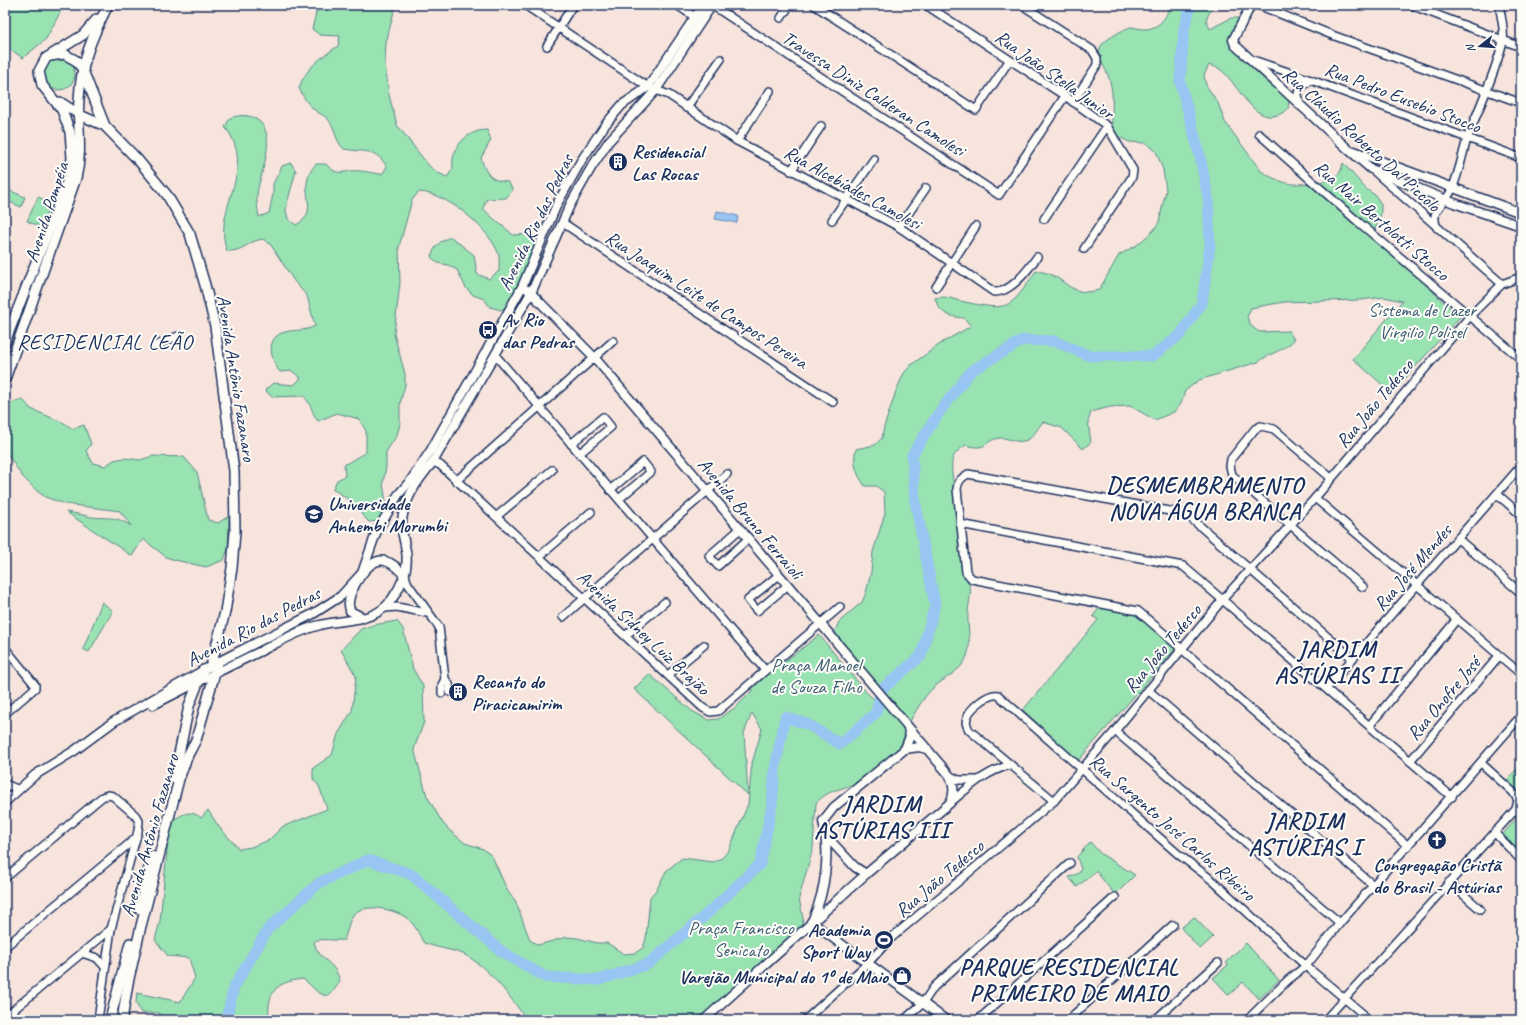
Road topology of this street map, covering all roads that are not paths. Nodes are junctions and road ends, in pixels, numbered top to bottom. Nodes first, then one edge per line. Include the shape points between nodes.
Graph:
1 (107, 5) edge
2 (525, 5) edge
3 (573, 5) edge
4 (677, 5) edge
5 (703, 5) edge
6 (712, 5) edge
7 (790, 5) edge
8 (814, 5) edge
9 (926, 5) edge
10 (1022, 5) edge
11 (1248, 5) edge
12 (1258, 5) edge
13 (1411, 5) edge
14 (1499, 5) edge
15 (695, 17) junction
16 (781, 18) dead end
17 (558, 28) junction
18 (692, 36) junction
19 (1503, 40) junction
20 (547, 46) dead end
21 (1521, 46) edge
22 (50, 56) junction
23 (721, 59) dead end
24 (1250, 60) junction
25 (1009, 61) junction
26 (82, 68) junction
27 (1310, 80) junction
28 (648, 87) junction
29 (656, 90) junction
30 (1487, 90) junction
31 (770, 91) dead end
32 (1065, 96) junction
33 (55, 99) junction
34 (1073, 102) junction
35 (1521, 103) edge
36 (1300, 106) junction
37 (686, 108) junction
38 (80, 115) junction
39 (105, 126) junction
40 (821, 126) dead end
41 (1107, 126) junction
42 (1259, 134) dead end
43 (80, 135) junction
44 (1468, 139) junction
45 (737, 141) junction
46 (1348, 149) junction
47 (1521, 158) edge
48 (874, 159) dead end
49 (1371, 169) junction
50 (791, 171) junction
51 (926, 188) dead end
52 (1452, 189) junction
53 (846, 198) junction
54 (1446, 200) junction
55 (1521, 213) edge
56 (1044, 219) dead end
57 (832, 220) dead end
58 (562, 223) junction
59 (976, 226) dead end
60 (1521, 226) edge
61 (899, 227) junction
62 (1437, 228) junction
63 (1084, 249) dead end
64 (1036, 259) dead end
65 (951, 264) junction
66 (1521, 277) edge
67 (1502, 284) junction
68 (522, 287) junction
69 (936, 287) dead end
70 (532, 291) junction
71 (20, 299) junction
72 (1470, 316) junction
73 (27, 319) junction
74 (178, 336) dead end
75 (613, 341) dead end
76 (5, 342) edge
77 (155, 346) dead end
78 (496, 356) junction
79 (594, 357) junction
80 (1521, 359) edge
81 (5, 379) edge
82 (833, 402) dead end
83 (539, 407) junction
84 (571, 444) junction
85 (580, 453) junction
86 (433, 462) junction
87 (1521, 466) edge
88 (552, 470) dead end
89 (727, 474) dead end
90 (1331, 478) junction
91 (456, 481) junction
92 (610, 490) junction
93 (708, 491) junction
94 (1497, 494) junction
95 (1315, 498) junction
96 (619, 499) junction
97 (591, 512) dead end
98 (1521, 515) edge
99 (497, 516) junction
100 (960, 524) junction
101 (1290, 525) junction
102 (740, 529) junction
103 (653, 539) junction
104 (748, 539) junction
105 (1458, 539) junction
106 (540, 556) junction
107 (1250, 569) junction
108 (362, 573) junction
109 (779, 575) junction
110 (405, 576) junction
111 (788, 585) junction
112 (1418, 586) junction
113 (1363, 587) dead end
114 (1521, 593) edge
115 (585, 599) junction
116 (1224, 599) junction
117 (665, 602) dead end
118 (840, 607) dead end
119 (385, 608) junction
120 (427, 613) junction
121 (564, 617) dead end
122 (364, 618) junction
123 (1457, 619) junction
124 (820, 624) junction
125 (625, 636) junction
126 (704, 645) dead end
127 (5, 648) edge
128 (1182, 649) junction
129 (1499, 656) junction
130 (1352, 658) junction
131 (211, 668) junction
132 (765, 670) junction
133 (1521, 674) edge
134 (668, 675) junction
135 (199, 680) junction
136 (1327, 688) junction
137 (1148, 690) junction
138 (446, 693) dead end
139 (189, 706) junction
140 (204, 707) junction
141 (5, 711) edge
142 (1521, 716) edge
143 (185, 724) junction
144 (1370, 725) junction
145 (908, 728) junction
146 (198, 730) junction
147 (1115, 731) junction
148 (96, 736) junction
149 (927, 749) junction
150 (905, 750) junction
151 (1410, 761) junction
152 (1481, 763) junction
153 (1010, 765) junction
154 (1082, 768) junction
155 (950, 776) junction
156 (976, 780) junction
157 (5, 784) edge
158 (17, 789) junction
159 (1452, 797) junction
160 (1054, 801) junction
161 (5, 802) edge
162 (950, 803) junction
163 (1495, 833) junction
164 (826, 836) junction
165 (137, 837) junction
166 (1408, 846) junction
167 (1521, 860) edge
168 (1070, 863) dead end
169 (866, 874) junction
170 (5, 878) edge
171 (1450, 882) junction
172 (1374, 886) junction
173 (1115, 897) dead end
174 (1480, 909) dead end
175 (811, 922) junction
176 (1340, 923) junction
177 (1173, 925) dead end
178 (111, 929) junction
179 (5, 947) edge
180 (82, 952) junction
181 (868, 963) junction
182 (1218, 963) dead end
183 (1306, 966) junction
184 (105, 967) junction
185 (1344, 999) junction
186 (923, 1003) junction
187 (5, 1014) edge
188 (1363, 1014) dead end
189 (98, 1020) edge
190 (110, 1020) edge
191 (119, 1020) edge
192 (122, 1020) edge
193 (704, 1020) edge
194 (805, 1020) edge
195 (904, 1020) edge
196 (946, 1020) edge
197 (978, 1020) edge
198 (1068, 1020) edge
199 (1156, 1020) edge
200 (1247, 1020) edge
201 (1325, 1020) edge

1 - 22 main road, Avenida Pompéia via 83,35
1 - 26 main road, Avenida Pompéia
2 - 17 street, Rua Alcebíades Camolesi
3 - 17 street
4 - 15 street
5 - 15 street, Avenida Rio das Pedras
6 - 18 street, Avenida Rio das Pedras
6 - 32 street, Travessa Diniz Calderan Camolesi via 998,194
7 - 16 street
8 - 25 street via 976,110
9 - 25 street, Rua João Stella Junior
10 - 34 street via 1092,50 1097,58 1097,65
11 - 24 street, Rua Cláudio Roberto Dal Piccolo via 1249,8 1234,40 1241,53
12 - 30 street via 1332,35
13 - 19 street
14 - 19 street
15 - 18 street via 696,21 691,29
15 - 28 street, Avenida Rio das Pedras
17 - 20 street
17 - 28 street, Rua Alcebíades Camolesi
18 - 29 street, Avenida Rio das Pedras
19 - 21 street
19 - 30 street
22 - 26 main road, Avenida Antônio Fazanaro via 64,54 75,60
22 - 33 main road, Avenida Pompéia via 40,66 39,76 42,85
23 - 37 street
24 - 27 street, Rua Pedro Eusebio Stocco
24 - 36 street, Rua Cláudio Roberto Dal Piccolo
25 - 32 street, Rua João Stella Junior
26 - 38 main road, Avenida Pompéia
26 - 39 main road, Avenida Antônio Fazanaro
27 - 36 street via 1299,88
27 - 44 street, Rua Pedro Eusebio Stocco
28 - 29 street, Rua Alcebíades Camolesi
28 - 68 street, Avenida Rio das Pedras via 622,105 581,161 557,204
29 - 37 street, Rua Alcebíades Camolesi via 669,95
29 - 58 street, Avenida Rio das Pedras via 605,146
30 - 35 street
30 - 44 street
31 - 45 street
32 - 34 street, Rua João Stella Junior
33 - 38 main road, Avenida Antônio Fazanaro
33 - 71 main road, Avenida Pompéia via 70,132 71,168
34 - 41 street, Rua João Stella Junior
36 - 46 street, Rua Cláudio Roberto Dal Piccolo
37 - 45 street, Rua Alcebíades Camolesi
38 - 39 main road, Avenida Antônio Fazanaro
38 - 43 main road, Avenida Pompéia
39 - 43 main road via 91,125
39 - 131 main road, Avenida Antônio Fazanaro via 167,195 190,234 215,326 234,471 235,532 225,612
40 - 50 street
41 - 56 street
41 - 63 street, Rua João Stella Junior via 1133,170 1132,177
42 - 72 street, Rua Nair Bertolotti Stocco
43 - 73 main road, Avenida Pompéia via 80,158 76,178
44 - 47 street, Rua Pedro Eusebio Stocco
44 - 52 street
45 - 50 street, Rua Alcebíades Camolesi
46 - 49 street, Rua Cláudio Roberto Dal Piccolo
46 - 52 street
48 - 53 street
49 - 54 street
49 - 62 street, Rua Cláudio Roberto Dal Piccolo
50 - 53 street, Rua Alcebíades Camolesi
51 - 61 street
52 - 54 street
52 - 55 street
53 - 57 street
53 - 61 street, Rua Alcebíades Camolesi
54 - 60 street
54 - 62 street via 1436,209 1434,215
58 - 70 street, Avenida Rio das Pedras
58 - 82 street, Rua Joaquim Leite de Campos Pereira
59 - 65 street
61 - 65 street, Rua Alcebíades Camolesi
62 - 67 street, Rua Cláudio Roberto Dal Piccolo
64 - 65 street, Rua Alcebíades Camolesi via 1008,289 1001,292 987,289
65 - 69 street
66 - 67 street, Rua João Tedesco
67 - 72 street, Rua João Tedesco
68 - 70 street, Avenida Bruno Ferraioli
68 - 108 street, Avenida Rio das Pedras via 431,450 398,495 376,533
70 - 78 street, Avenida Rio das Pedras
70 - 79 street, Avenida Bruno Ferraioli
71 - 73 main road via 28,300
71 - 76 main road, Avenida Pompéia
72 - 80 street, Rua Nair Bertolotti Stocco
72 - 90 street, Rua João Tedesco
73 - 81 main road, Avenida Pompéia
74 - 77 street
75 - 79 street
78 - 83 street
78 - 86 street, Avenida Rio das Pedras
79 - 83 street
79 - 93 street, Avenida Bruno Ferraioli
83 - 84 street
83 - 91 street
84 - 85 street
84 - 85 street via 603,417 611,427
85 - 92 street
86 - 91 street, Avenida Sidney Luiz Brajão via 440,465
86 - 110 street, Avenida Rio das Pedras via 414,488 404,517 402,529 407,563
87 - 94 street, Rua José Mendes
88 - 99 street
89 - 93 street
90 - 95 street, Rua João Tedesco
90 - 101 street via 1274,430 1261,426 1256,429 1231,459 1232,475
91 - 99 street, Avenida Sidney Luiz Brajão
92 - 96 street
92 - 96 street via 643,462 652,472
93 - 102 street, Avenida Bruno Ferraioli
93 - 103 street
94 - 98 street
94 - 105 street, Rua José Mendes
95 - 101 street, Rua João Tedesco
95 - 112 street
96 - 103 street
97 - 106 street
99 - 106 street, Avenida Sidney Luiz Brajão
100 - 107 street via 956,489 958,482 968,474 1186,514
100 - 116 street via 1183,566
100 - 128 street via 966,572 972,579 1138,611
101 - 107 street, Rua João Tedesco
101 - 113 street
102 - 104 street, Avenida Bruno Ferraioli
102 - 104 street via 709,556 718,566
103 - 115 street
103 - 132 street
104 - 109 street, Avenida Bruno Ferraioli
105 - 112 street, Rua José Mendes
105 - 114 street
106 - 115 street, Avenida Sidney Luiz Brajão
107 - 116 street, Rua João Tedesco
107 - 130 street
108 - 110 street via 381,560 391,563
108 - 122 street via 349,601 350,611
108 - 131 street, Avenida Rio das Pedras via 341,596 313,614
109 - 111 street, Avenida Bruno Ferraioli
109 - 111 street via 748,600 757,611
110 - 119 street, Avenida Rio das Pedras
110 - 120 street
111 - 124 street, Avenida Bruno Ferraioli
112 - 123 street
112 - 130 street, Rua José Mendes
115 - 121 street
115 - 125 street, Avenida Sidney Luiz Brajão
116 - 128 street, Rua João Tedesco
116 - 136 street
117 - 125 street
118 - 124 street, Avenida Sidney Luiz Brajão
119 - 120 street, Avenida Rio das Pedras via 397,607
119 - 122 street, Avenida Rio das Pedras
120 - 138 street via 439,628 445,679 449,684
122 - 131 street, Avenida Rio das Pedras via 321,625
123 - 129 street
123 - 144 street
124 - 132 street, Avenida Sidney Luiz Brajão
124 - 145 street, Avenida Bruno Ferraioli
125 - 134 street, Avenida Sidney Luiz Brajão
126 - 134 street
127 - 141 street via 35,688 8,712
128 - 137 street, Rua João Tedesco
128 - 166 street
129 - 133 street
129 - 151 street, Rua Onofre José
130 - 136 street, Rua José Mendes
131 - 135 main road, Avenida Antônio Fazanaro
131 - 140 main road, Avenida Antônio Fazanaro
131 - 148 street, Avenida Rio das Pedras via 112,722
132 - 134 street, Avenida Sidney Luiz Brajão via 718,711 710,712
135 - 139 main road, Avenida Antônio Fazanaro
135 - 148 street, Avenida Rio das Pedras
136 - 144 street
137 - 147 street, Rua João Tedesco
137 - 172 street
139 - 140 main road via 200,711
139 - 143 main road, Avenida Antônio Fazanaro
140 - 146 main road, Avenida Antônio Fazanaro
142 - 152 street
143 - 146 main road via 194,722
143 - 190 main road, Avenida Antônio Fazanaro via 178,760
144 - 151 street
145 - 149 street, Avenida Bruno Ferraioli
145 - 150 street via 910,736
146 - 192 main road, Avenida Antônio Fazanaro via 179,779 141,926
147 - 154 street, Rua João Tedesco
147 - 176 street
148 - 158 street, Avenida Rio das Pedras
149 - 150 street via 919,747
149 - 155 street, Avenida Bruno Ferraioli
150 - 164 street via 834,807 824,821
151 - 159 street
152 - 159 street
152 - 163 street via 1513,792 1518,800 1516,809
153 - 154 street, Rua Sargento José Carlos Ribeiro via 969,730 966,724 967,716 986,696 998,695
153 - 156 street via 998,768
153 - 160 street
154 - 160 street, Rua João Tedesco
154 - 183 street, Rua Sargento José Carlos Ribeiro via 1178,854 1212,880
155 - 156 street via 958,780
155 - 162 street via 954,786
156 - 162 street
157 - 158 street
158 - 161 street, Avenida Rio das Pedras
159 - 166 street
160 - 181 street, Rua João Tedesco via 890,939
162 - 169 street
163 - 167 street
163 - 171 street
164 - 169 street via 854,867
164 - 175 street via 826,871 819,905
165 - 170 street via 139,821 135,815 113,796 108,795 102,797
165 - 178 street
165 - 179 street
166 - 172 street
168 - 186 street via 934,988
169 - 175 street
171 - 174 street
171 - 185 street
172 - 176 street
173 - 197 street
175 - 181 street
175 - 193 street
176 - 183 street
177 - 198 street
178 - 180 street
178 - 184 street
180 - 184 street via 96,958
180 - 187 street via 12,1011
181 - 186 street
181 - 194 street, Rua João Tedesco
182 - 199 street
183 - 185 street, Rua Sargento José Carlos Ribeiro
183 - 200 street
184 - 189 street
185 - 188 street, Rua Sargento José Carlos Ribeiro
185 - 201 street
186 - 195 street
186 - 196 street
190 - 191 main road

